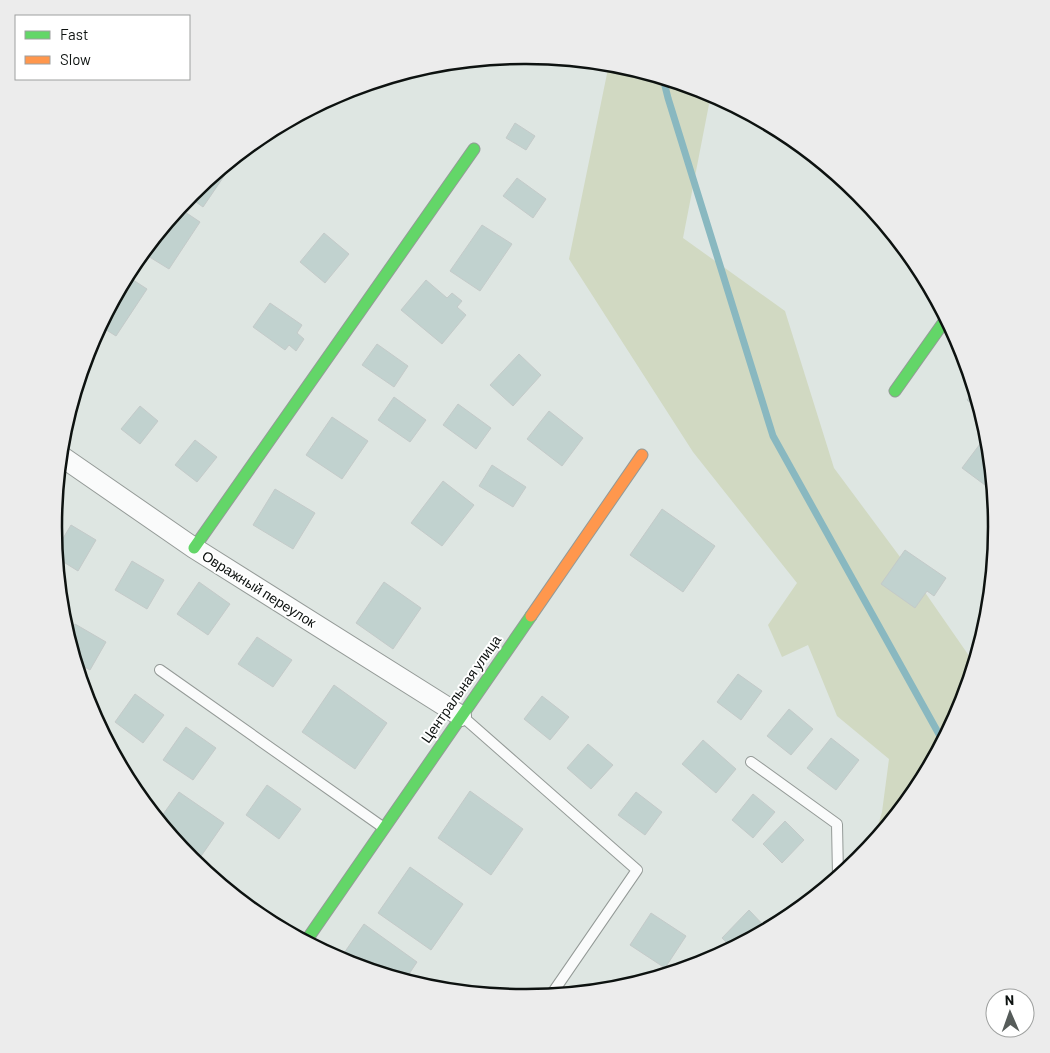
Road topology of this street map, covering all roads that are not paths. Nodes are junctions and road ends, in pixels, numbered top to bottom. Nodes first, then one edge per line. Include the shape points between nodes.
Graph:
1 (474, 149) dead end
2 (941, 325) edge
3 (895, 391) dead end
4 (642, 455) dead end
5 (67, 460) edge
6 (194, 548) junction
7 (160, 670) dead end
8 (461, 716) junction
9 (751, 762) dead end
10 (384, 828) junction
11 (838, 867) edge
12 (310, 936) edge
13 (556, 988) edge

1 - 6 street
2 - 3 street
4 - 8 street, Центральная улица
5 - 6 street, Овражный переулок
6 - 8 street, Овражный переулок
7 - 10 lane
8 - 10 street, Центральная улица
8 - 13 lane via 637,870
9 - 11 lane via 837,824
10 - 12 street, Центральная улица

